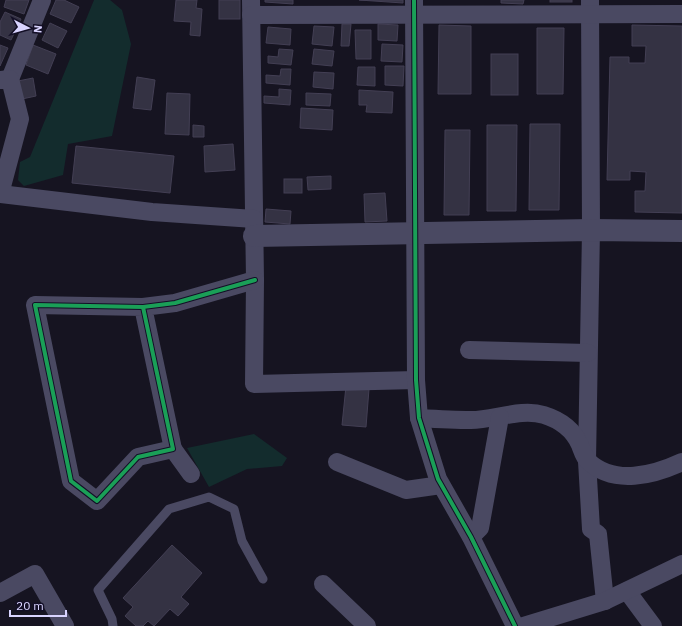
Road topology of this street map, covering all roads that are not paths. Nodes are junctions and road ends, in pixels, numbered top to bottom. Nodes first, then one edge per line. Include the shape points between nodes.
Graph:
1 (42, 0) edge
2 (251, 7) edge
3 (414, 7) edge
4 (590, 8) edge
5 (682, 14) edge
6 (5, 80) edge
7 (254, 227) junction
8 (591, 230) junction
9 (682, 231) edge
10 (416, 233) junction
11 (255, 280) junction
12 (143, 307) junction
13 (469, 350) dead end
14 (588, 353) junction
15 (416, 380) junction
16 (500, 417) junction
17 (419, 418) junction
18 (173, 449) junction
19 (587, 461) junction
20 (337, 462) dead end
21 (682, 462) edge
22 (191, 474) dead end
23 (441, 485) junction
24 (471, 537) junction
25 (682, 564) edge
26 (263, 579) dead end
27 (323, 584) dead end
28 (627, 591) junction
29 (0, 593) edge
30 (605, 601) junction
31 (64, 626) edge
32 (113, 626) edge
33 (367, 626) edge
34 (515, 626) edge
35 (522, 626) edge
36 (653, 626) edge

1 - 6 street
2 - 3 street
2 - 7 street
3 - 4 street
3 - 10 street
4 - 5 street
4 - 8 street
6 - 7 street via 20,119 0,194
7 - 10 street
7 - 11 street
8 - 9 street
8 - 10 street
8 - 14 street
10 - 15 street
11 - 12 street via 175,303
11 - 15 street via 254,384
12 - 18 street
12 - 18 street via 35,305 72,480 97,501 138,457
13 - 14 street
14 - 19 street
15 - 17 street
16 - 17 street via 472,420
16 - 19 street via 524,413 542,414 561,422 576,437
16 - 24 street via 480,528
17 - 23 street
18 - 22 street
19 - 21 street via 610,475 632,476 662,471
19 - 30 street via 591,529 598,534
20 - 23 street via 406,490
23 - 24 street
24 - 34 street
25 - 28 street
26 - 32 lane via 242,541 234,509 209,497 169,509 98,590
27 - 33 street
28 - 30 street
28 - 36 street
29 - 31 street via 35,574
30 - 35 street

